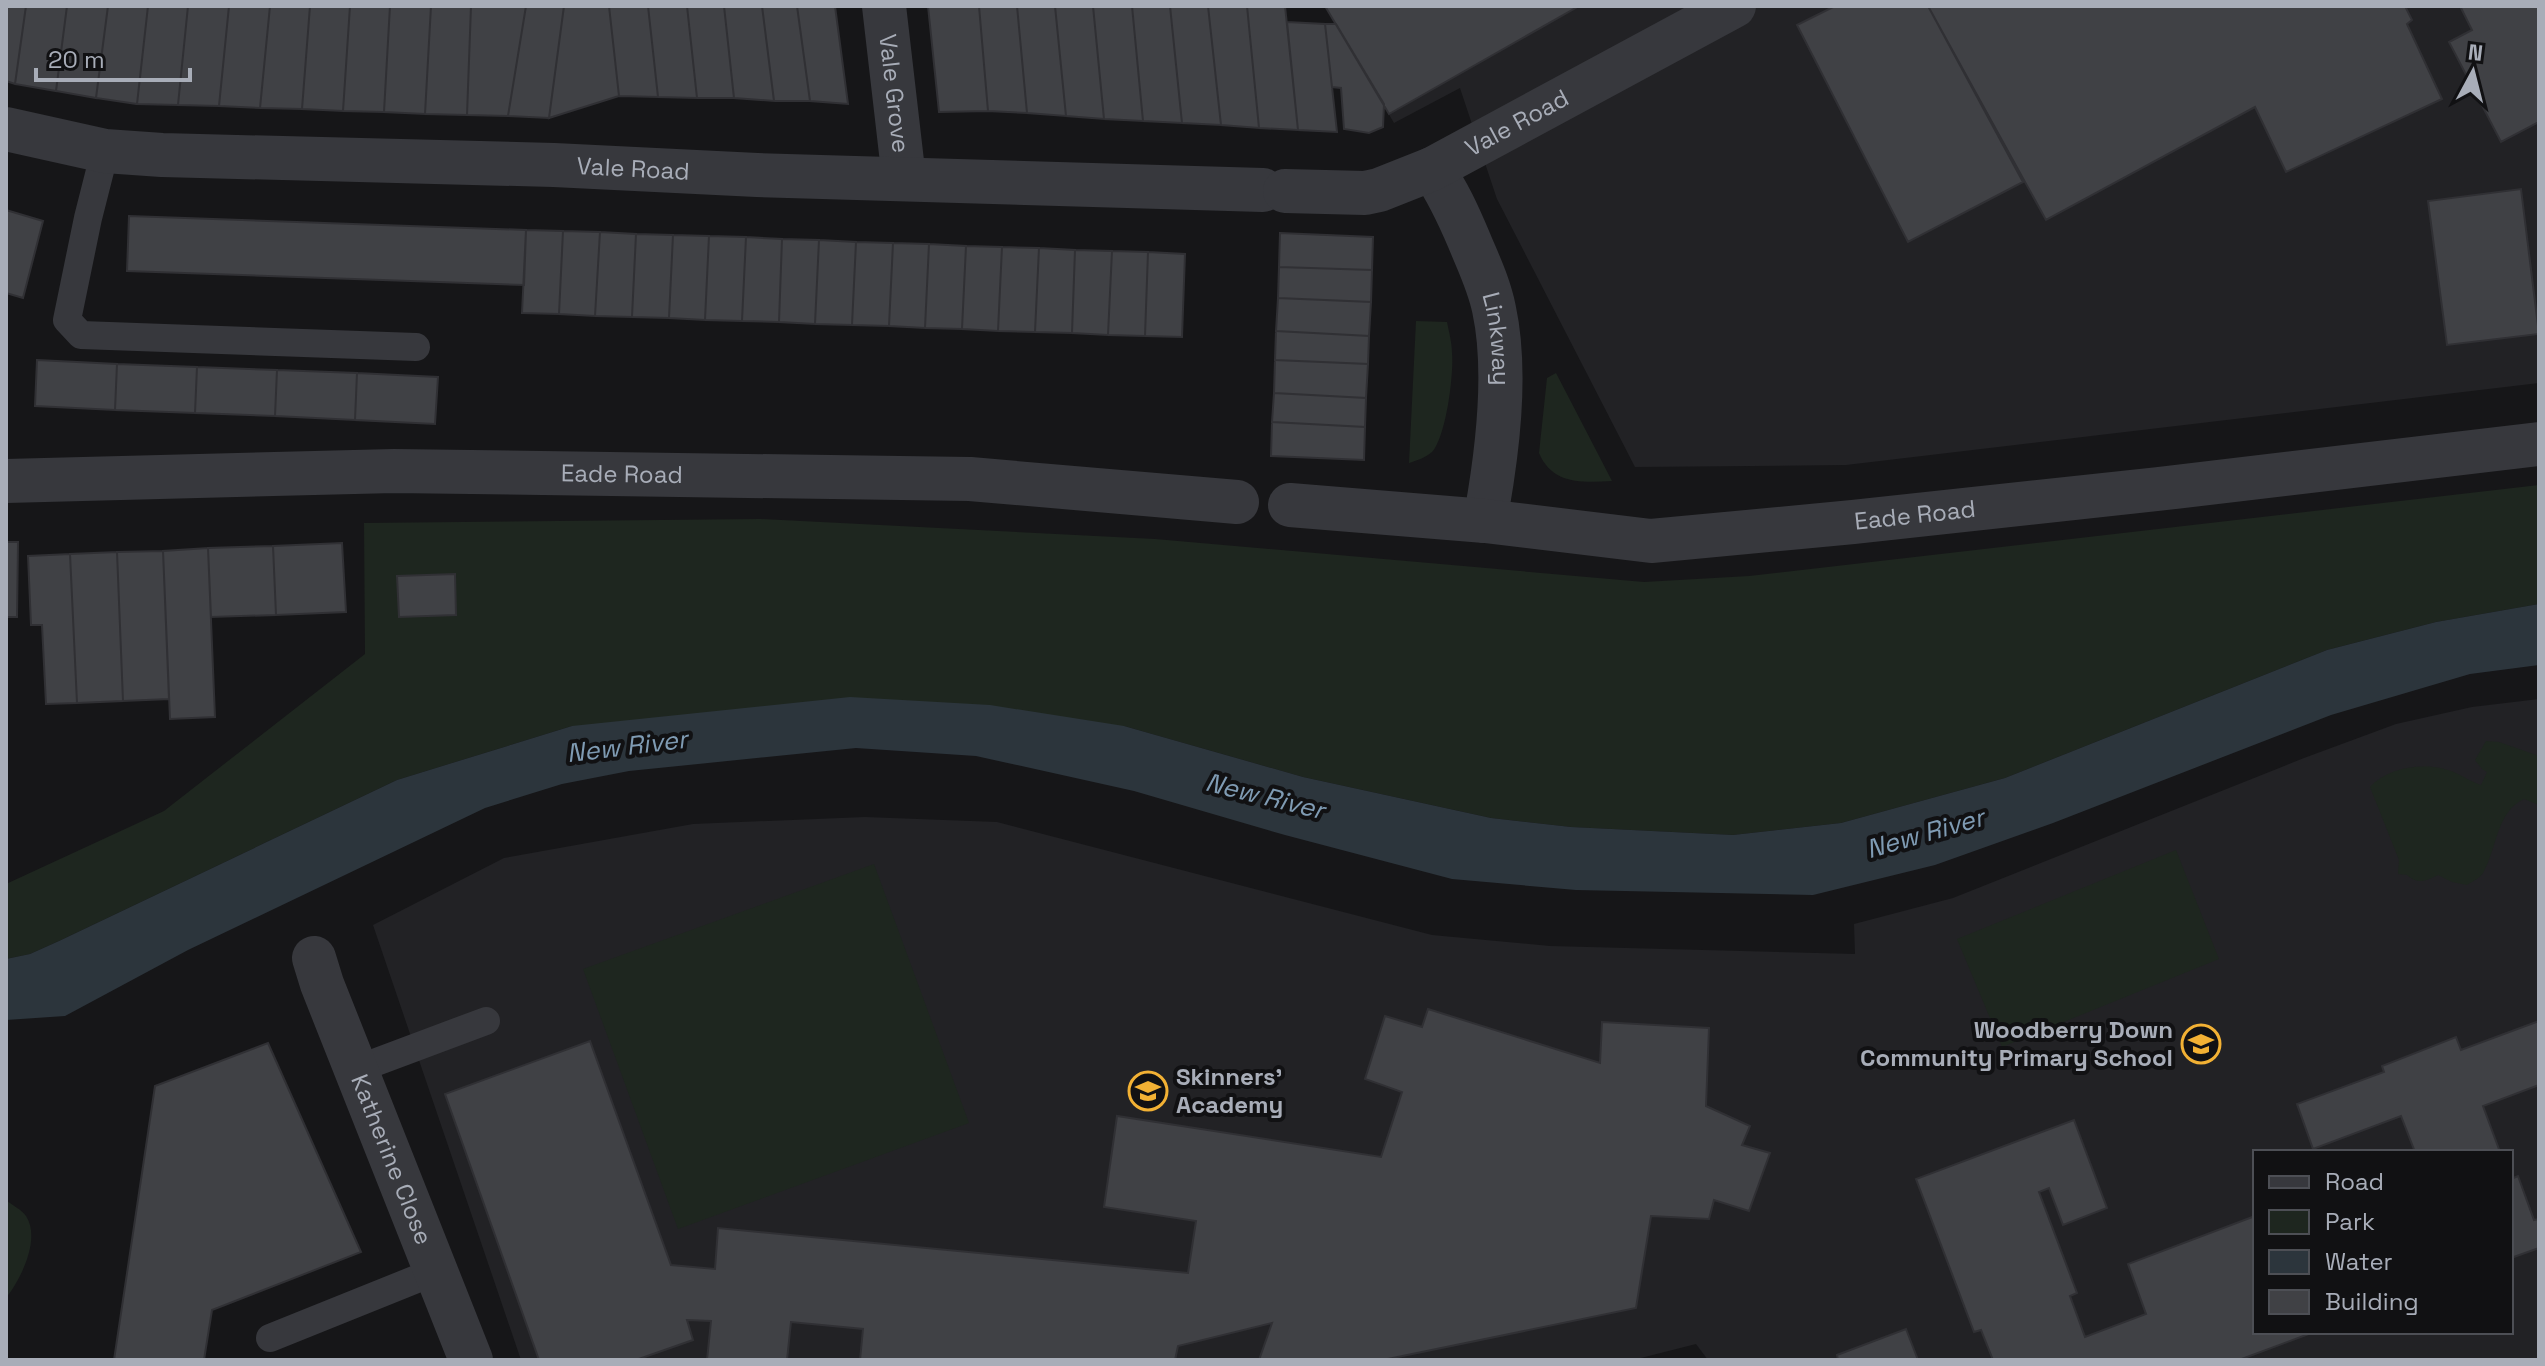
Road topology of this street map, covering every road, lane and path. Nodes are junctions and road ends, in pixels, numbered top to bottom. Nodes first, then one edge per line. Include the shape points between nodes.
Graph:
1 (884, 6) edge
2 (1734, 6) edge
3 (6, 129) edge
4 (105, 151) junction
5 (1432, 169) junction
6 (904, 179) junction
7 (416, 347) dead end
8 (2539, 444) edge
9 (6, 481) edge
10 (1237, 502) dead end
11 (1290, 505) dead end
12 (1485, 521) junction
13 (314, 958) dead end
14 (486, 1021) dead end
15 (355, 1070) junction
16 (434, 1272) junction
17 (270, 1338) dead end
18 (471, 1360) edge

1 - 6 street, Vale Grove
2 - 5 street, Vale Road
3 - 4 street, Vale Road
4 - 6 street, Vale Road
4 - 7 lane via 67,320 81,335
5 - 6 street, Vale Road via 1365,193
5 - 12 street, Linkway via 1449,194 1487,283 1499,337 1501,377
8 - 12 street, Eade Road via 1651,541
9 - 10 street, Eade Road via 394,471 970,479
11 - 12 street, Eade Road
13 - 15 street, Katherine Close
14 - 15 lane
15 - 16 street, Katherine Close
16 - 17 lane
16 - 18 street, Katherine Close

